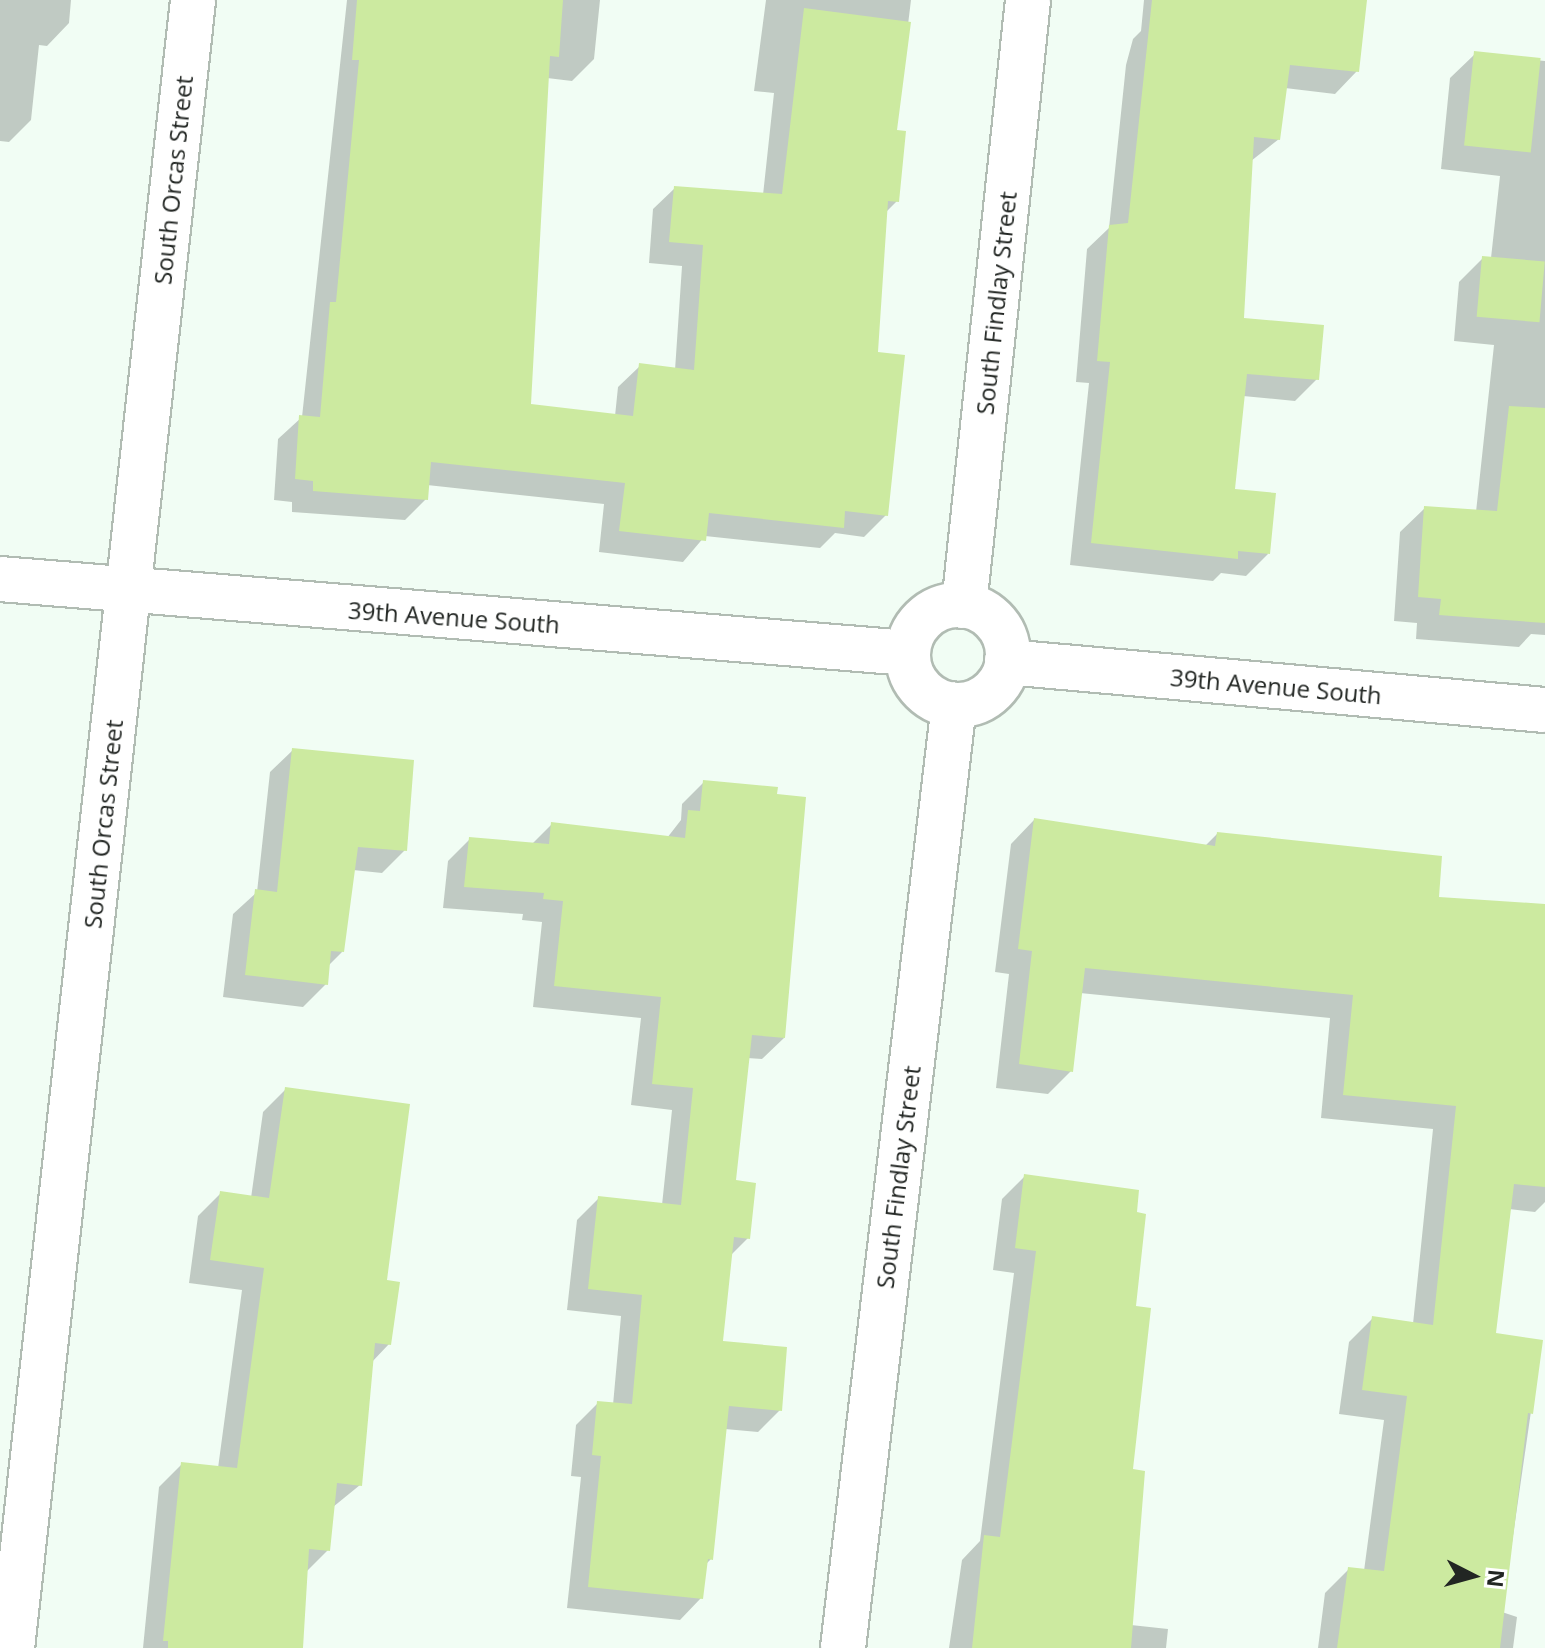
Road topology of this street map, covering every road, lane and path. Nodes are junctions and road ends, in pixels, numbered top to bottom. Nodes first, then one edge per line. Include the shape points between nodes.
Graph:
1 (193, 0) edge
2 (1028, 0) edge
3 (0, 579) edge
4 (128, 592) junction
5 (964, 606) junction
6 (908, 653) junction
7 (1007, 662) junction
8 (954, 705) junction
9 (1545, 710) edge
10 (12, 1648) edge
11 (843, 1648) edge

1 - 4 street, South Orcas Street
2 - 5 street, South Findlay Street
3 - 4 street, 39th Avenue South
4 - 6 street, 39th Avenue South
4 - 10 street, South Orcas Street
5 - 6 street via 941,607 927,616 916,627
5 - 7 street via 988,614 999,626
6 - 8 street via 918,688
7 - 8 street via 988,695
7 - 9 street, 39th Avenue South
8 - 11 street, South Findlay Street

